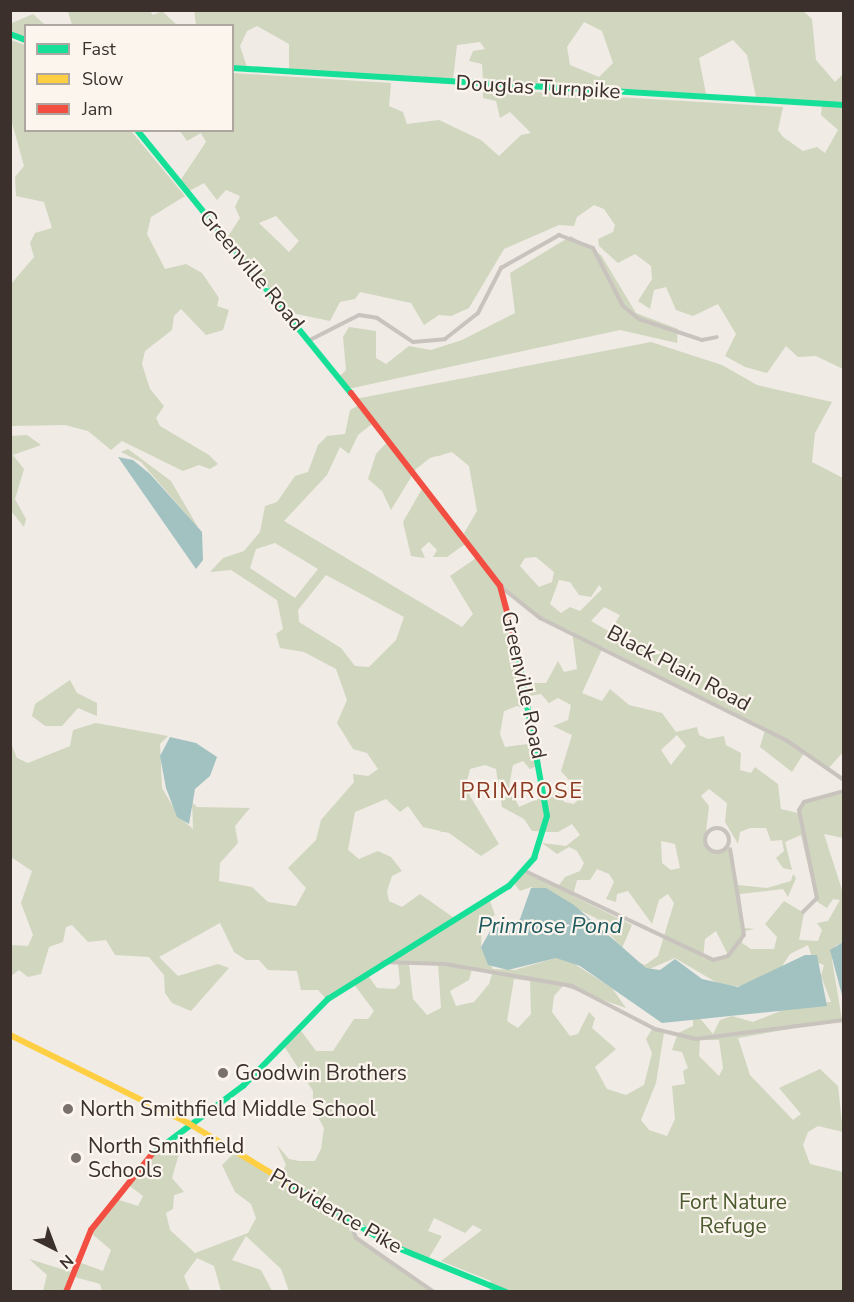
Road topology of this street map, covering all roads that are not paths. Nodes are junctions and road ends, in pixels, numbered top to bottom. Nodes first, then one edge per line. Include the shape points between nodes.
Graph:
1 (234, 68) edge
2 (843, 105) edge
3 (139, 132) edge
4 (717, 337) dead end
5 (310, 339) junction
6 (500, 586) junction
7 (843, 780) edge
8 (843, 791) edge
9 (730, 849) junction
10 (525, 871) junction
11 (803, 912) dead end
12 (382, 962) junction
13 (843, 1020) edge
14 (10, 1035) edge
15 (188, 1123) junction
16 (350, 1222) junction
17 (66, 1292) edge
18 (434, 1292) edge
19 (506, 1292) edge

1 - 2 main road, Douglas Turnpike
3 - 5 main road, Greenville Road
4 - 5 street via 702,340 639,319 623,306 593,248 559,235 501,268 478,313 445,339 413,342 377,318 360,315
5 - 6 main road, Greenville Road
6 - 7 street, Black Plain Road via 540,618 778,736
6 - 10 main road, Greenville Road via 548,801 541,842
8 - 11 street via 804,802 799,810 817,898
9 - 9 street via 725,831 717,828 708,833 711,850
9 - 10 street via 744,935 728,956 713,960
10 - 12 main road, Greenville Road via 496,896
12 - 13 street via 445,963 572,986 655,1029 696,1040
12 - 15 main road, Greenville Road via 328,999 243,1086
14 - 15 main road, Providence Pike
15 - 16 main road, Providence Pike
15 - 17 main road, Greenville Road via 154,1151 104,1213 82,1245
16 - 18 street via 356,1238
16 - 19 main road, Providence Pike via 403,1250

